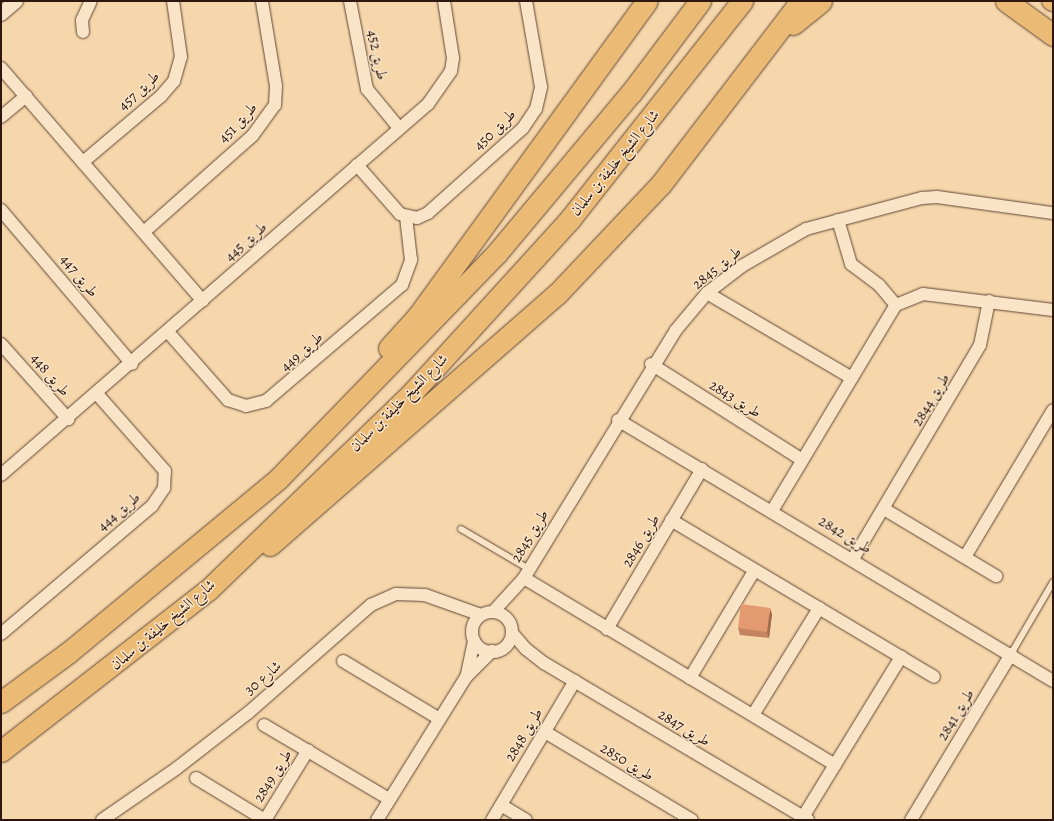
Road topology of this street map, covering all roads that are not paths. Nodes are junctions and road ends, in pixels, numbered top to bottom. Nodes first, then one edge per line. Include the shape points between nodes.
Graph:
1 (16, 1) edge
2 (91, 1) edge
3 (173, 1) edge
4 (262, 1) edge
5 (350, 1) edge
6 (444, 1) edge
7 (526, 1) edge
8 (640, 1) edge
9 (647, 1) edge
10 (700, 1) edge
11 (742, 1) edge
12 (801, 1) edge
13 (821, 1) edge
14 (1006, 1) edge
15 (1019, 1) edge
16 (1, 14) edge
17 (1053, 27) edge
18 (83, 32) dead end
19 (1053, 35) edge
20 (764, 52) junction
21 (608, 54) junction
22 (1, 68) edge
23 (26, 96) junction
24 (1, 117) edge
25 (400, 128) junction
26 (83, 162) junction
27 (357, 165) junction
28 (1, 210) edge
29 (1053, 213) edge
30 (406, 217) junction
31 (838, 220) junction
32 (145, 230) junction
33 (707, 293) junction
34 (204, 301) junction
35 (989, 301) junction
36 (896, 306) junction
37 (1053, 310) edge
38 (168, 332) junction
39 (3, 351) edge
40 (132, 364) junction
41 (651, 364) junction
42 (852, 378) junction
43 (97, 394) junction
44 (1053, 410) edge
45 (68, 420) junction
46 (618, 420) junction
47 (802, 460) junction
48 (702, 469) junction
49 (1, 475) edge
50 (884, 509) junction
51 (772, 511) junction
52 (231, 516) junction
53 (672, 520) junction
54 (461, 529) dead end
55 (965, 557) junction
56 (853, 559) junction
57 (754, 571) junction
58 (996, 576) dead end
59 (524, 577) junction
60 (1053, 582) edge
61 (1053, 589) edge
62 (208, 590) junction
63 (452, 607) junction
64 (819, 608) junction
65 (487, 614) junction
66 (1027, 626) junction
67 (510, 627) junction
68 (607, 628) junction
69 (1, 634) edge
70 (473, 635) junction
71 (497, 650) junction
72 (1011, 654) junction
73 (901, 657) junction
74 (343, 661) dead end
75 (544, 663) junction
76 (466, 677) junction
77 (934, 677) dead end
78 (690, 678) junction
79 (575, 681) junction
80 (1053, 681) edge
81 (1, 702) edge
82 (753, 715) junction
83 (438, 718) junction
84 (264, 725) dead end
85 (545, 732) junction
86 (308, 750) junction
87 (1, 751) edge
88 (835, 765) junction
89 (196, 778) dead end
90 (389, 799) junction
91 (501, 805) junction
92 (805, 818) edge
93 (102, 820) edge
94 (265, 820) edge
95 (377, 820) edge
96 (492, 820) edge
97 (526, 820) edge
98 (692, 820) edge
99 (911, 820) edge

1 - 16 street
2 - 18 street via 82,20
3 - 26 street, طريق 457 via 182,57 174,81 161,96
4 - 32 street, طريق 451 via 276,86 275,104 253,135
5 - 25 street, طريق 452 via 367,88
6 - 25 street, طريق 445 via 453,58 451,71 428,104
7 - 30 street, طريق 450 via 541,76 536,109 523,128 428,213 417,218
8 - 21 highway
9 - 21 highway
10 - 52 highway, شارع الشيخ خليفة بن سلمان via 631,93 497,253 278,479
11 - 62 highway, شارع الشيخ خليفة بن سلمان via 658,110 520,276 410,395
12 - 20 highway
13 - 20 highway
14 - 19 highway
15 - 17 main road
20 - 62 highway via 661,184 557,294 278,540
21 - 52 highway via 418,316 347,396
22 - 23 street
23 - 24 street
23 - 26 street
25 - 27 street, طريق 445
26 - 32 street
27 - 30 street
27 - 34 street, طريق 445
28 - 40 street, طريق 447
29 - 31 street, طريق 2845 via 937,197 892,203
30 - 38 street, طريق 449 via 410,260 402,285 266,401 246,406 228,400
31 - 33 street, طريق 2845 via 789,236
31 - 36 street via 851,264 879,285
32 - 34 street
33 - 41 street, طريق 2845
33 - 42 street
34 - 38 street, طريق 445
35 - 36 street via 922,294
35 - 37 street
35 - 50 street, طريق 2844 via 980,345
36 - 42 street
38 - 40 street, طريق 445
39 - 45 street, طريق 448
40 - 43 street, طريق 445
41 - 46 street, طريق 2845
41 - 47 street, طريق 2843
42 - 47 street
43 - 45 street, طريق 445
43 - 69 street, طريق 444 via 165,471 164,488 152,506
44 - 55 street
45 - 49 street, طريق 445
46 - 48 street, طريق 2842
46 - 59 street, طريق 2845
47 - 51 street
48 - 51 street, طريق 2842
48 - 53 street, طريق 2846
50 - 55 street
50 - 56 street, طريق 2844
51 - 56 street, طريق 2842
52 - 81 highway, شارع الشيخ خليفة بن سلمان via 69,652
53 - 57 street
53 - 68 street, طريق 2846
54 - 59 lane
55 - 58 street
56 - 72 street, طريق 2842
57 - 64 street
57 - 78 street
59 - 65 street, طريق 2845
59 - 67 street, طريق 2845
59 - 68 street
60 - 66 lane, طريق 2841
61 - 66 lane, طريق 2841
62 - 87 highway, شارع الشيخ خليفة بن سلمان
63 - 65 street, شارع 30
63 - 70 street, شارع 30
63 - 93 street, شارع 30 via 425,595 409,593 396,594 371,605 248,713 177,768
64 - 73 street
64 - 82 street
65 - 67 street, شارع 30
65 - 70 street, طريق 2845
66 - 72 lane, طريق 2841
67 - 71 street, طريق 2845
67 - 75 street, طريق 2847 via 526,650
68 - 78 street
70 - 71 street, شارع 30 via 482,648
70 - 76 street
71 - 75 street, طريق 2847
71 - 76 street
72 - 80 street, طريق 2842
72 - 99 street, طريق 2841
73 - 77 street
73 - 88 street
74 - 83 street
75 - 79 street, طريق 2847
76 - 83 street
78 - 82 street
79 - 85 street, طريق 2848
79 - 92 street, طريق 2847
82 - 88 street
83 - 90 street
84 - 86 street
85 - 91 street, طريق 2848
85 - 98 street, طريق 2850
86 - 90 street
86 - 94 street, طريق 2849
88 - 92 street
89 - 94 street, طريق 2849
90 - 95 street
91 - 96 street, طريق 2848
91 - 97 street

